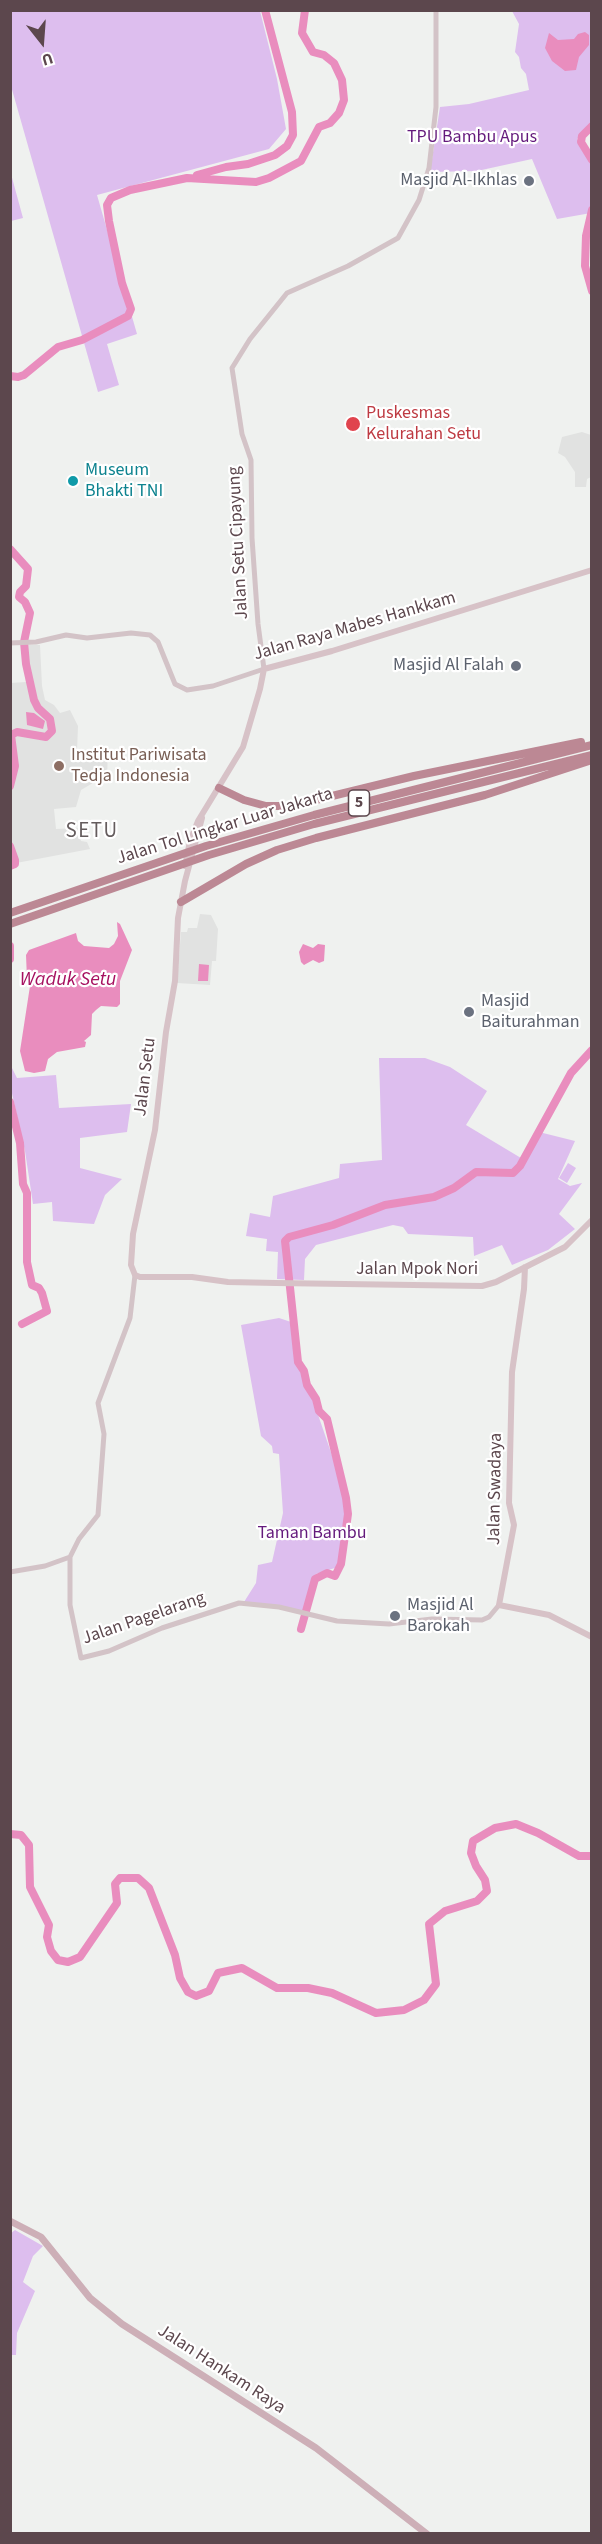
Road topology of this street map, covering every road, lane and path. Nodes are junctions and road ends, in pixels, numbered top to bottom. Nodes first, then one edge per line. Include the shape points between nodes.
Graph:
1 (436, 10) edge
2 (591, 570) edge
3 (10, 643) edge
4 (264, 669) junction
5 (591, 743) edge
6 (591, 755) edge
7 (591, 760) edge
8 (219, 788) junction
9 (183, 890) junction
10 (193, 893) junction
11 (181, 902) junction
12 (10, 914) edge
13 (10, 924) edge
14 (591, 1220) edge
15 (525, 1267) junction
16 (135, 1275) junction
17 (70, 1557) junction
18 (10, 1572) edge
19 (499, 1605) junction
20 (591, 1637) edge
21 (10, 2221) edge
22 (427, 2534) edge

1 - 4 street, Jalan Setu Cipayung via 436,107 429,168 419,200 398,238 287,293 232,368 242,434 251,460 252,538
2 - 4 main road, Jalan Raya Mabes Hankkam
3 - 4 street, Jalan Raya Mabes Hankkam via 66,635 87,638 145,633 156,639 171,679 183,689 213,686
4 - 8 main road, Jalan Setu via 243,747
5 - 8 highway via 414,776 291,806 266,806
5 - 12 highway, Jalan Tol Lingkar Luar Jakarta / 5 via 206,846
6 - 13 highway, Jalan Tol Lingkar Luar Jakarta / 5 via 314,824 169,868
7 - 10 highway via 485,795 277,850
8 - 9 main road, Jalan Setu via 190,841
9 - 10 highway
9 - 11 main road, Jalan Setu
10 - 11 highway
11 - 16 main road, Jalan Setu via 155,1130 133,1234
14 - 15 main road, Jalan Mpok Nori via 565,1247
15 - 16 main road, Jalan Mpok Nori via 477,1287 284,1284
15 - 19 main road, Jalan Swadaya via 512,1372 509,1499 514,1525
16 - 17 street via 130,1318 98,1404 104,1434 98,1515
17 - 18 street
17 - 19 street, Jalan Pagelarang via 70,1605 81,1658 239,1603 373,1624 480,1620 489,1617
19 - 20 main road via 549,1615
21 - 22 main road, Jalan Hankam Raya via 41,2237 90,2298 122,2324 316,2448

